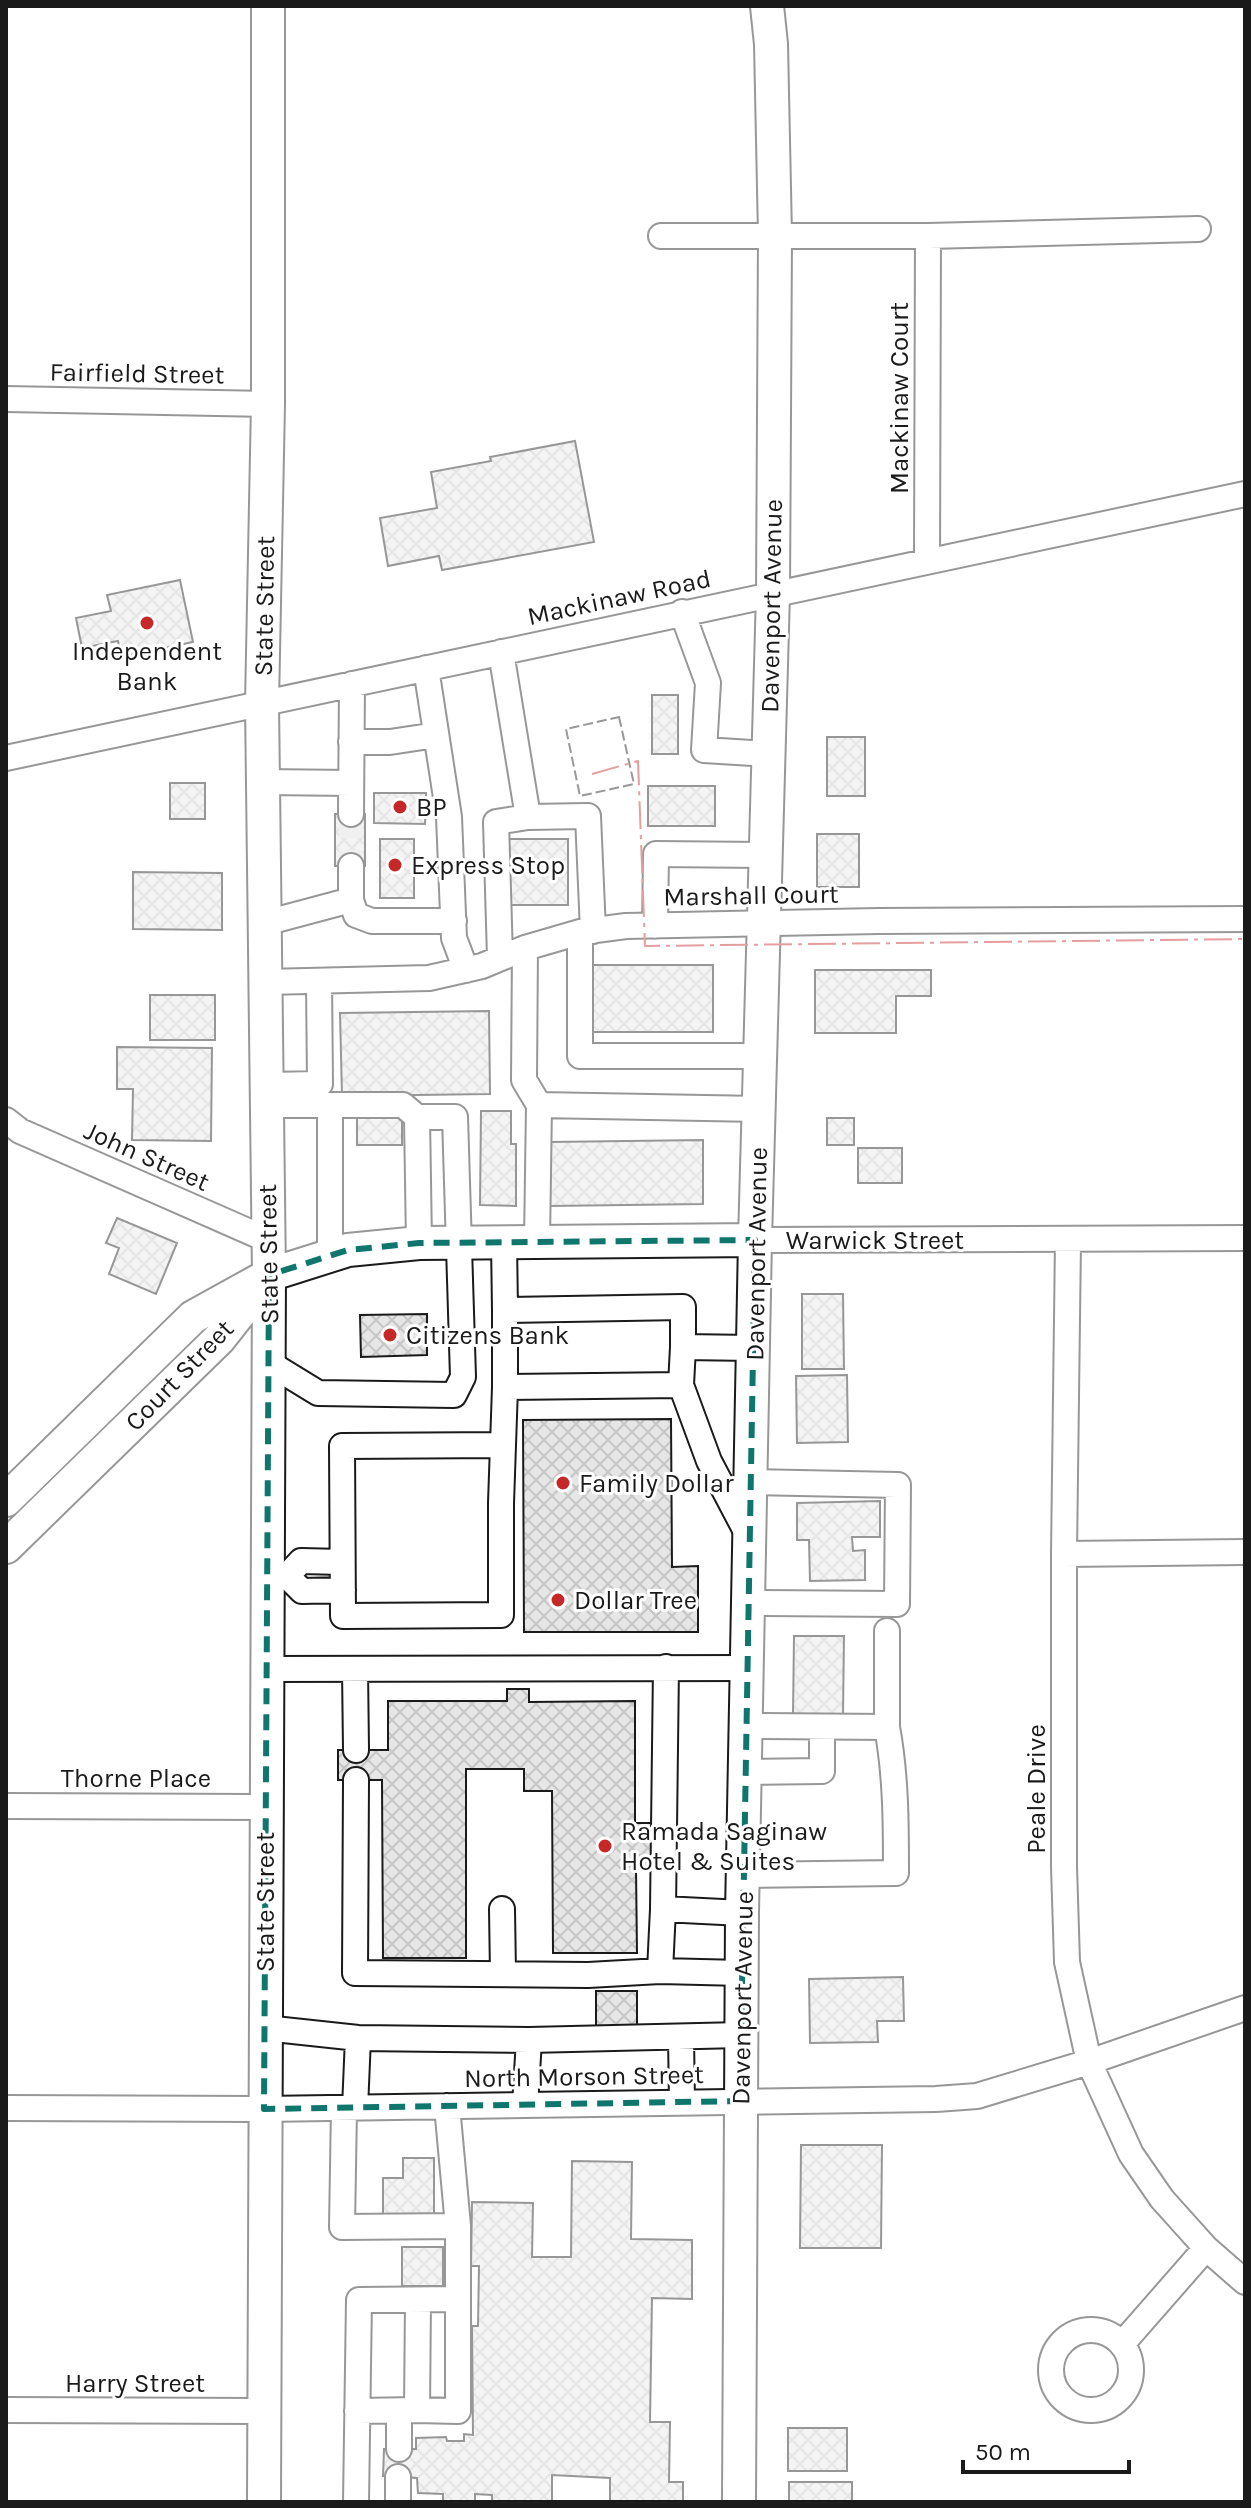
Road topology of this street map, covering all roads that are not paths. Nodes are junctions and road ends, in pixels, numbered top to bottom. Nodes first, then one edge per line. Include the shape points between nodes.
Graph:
1 (268, 6) edge
2 (767, 6) edge
3 (1198, 229) dead end
4 (661, 236) dead end
5 (775, 236) junction
6 (928, 236) junction
7 (6, 399) edge
8 (268, 404) junction
9 (1245, 494) edge
10 (927, 559) junction
11 (773, 593) junction
12 (682, 612) junction
13 (501, 652) junction
14 (426, 668) junction
15 (352, 684) junction
16 (262, 703) junction
17 (436, 735) junction
18 (351, 742) junction
19 (769, 754) junction
20 (6, 758) edge
21 (263, 782) junction
22 (351, 783) junction
23 (351, 814) tunnel mouth
24 (528, 817) junction
25 (767, 855) junction
26 (351, 866) tunnel mouth
27 (351, 900) junction
28 (1245, 919) edge
29 (454, 921) junction
30 (765, 922) junction
31 (265, 923) junction
32 (655, 926) junction
33 (586, 932) junction
34 (525, 948) junction
35 (500, 958) junction
36 (466, 970) junction
37 (319, 981) junction
38 (266, 982) junction
39 (762, 1056) junction
40 (267, 1095) junction
41 (330, 1105) junction
42 (539, 1105) junction
43 (760, 1109) junction
44 (417, 1117) junction
45 (6, 1120) edge
46 (1245, 1238) edge
47 (268, 1240) junction
48 (755, 1240) junction
49 (1068, 1240) junction
50 (537, 1241) junction
51 (457, 1242) junction
52 (504, 1242) junction
53 (419, 1243) junction
54 (330, 1256) junction
55 (269, 1275) junction
56 (505, 1310) junction
57 (683, 1347) junction
58 (753, 1348) junction
59 (269, 1363) junction
60 (681, 1385) junction
61 (505, 1387) junction
62 (503, 1445) junction
63 (751, 1482) junction
64 (6, 1500) edge
65 (750, 1540) junction
66 (6, 1547) edge
67 (1245, 1552) edge
68 (1064, 1554) junction
69 (342, 1562) junction
70 (277, 1576) junction
71 (343, 1590) junction
72 (749, 1603) junction
73 (887, 1631) dead end
74 (666, 1667) junction
75 (747, 1668) junction
76 (266, 1669) junction
77 (355, 1669) junction
78 (747, 1726) junction
79 (822, 1727) junction
80 (887, 1727) junction
81 (356, 1750) dead end
82 (746, 1772) junction
83 (356, 1780) dead end
84 (6, 1806) edge
85 (265, 1807) junction
86 (744, 1875) junction
87 (502, 1909) dead end
88 (663, 1909) junction
89 (742, 1913) junction
90 (660, 1971) junction
91 (742, 1973) junction
92 (503, 1974) junction
93 (1245, 2008) edge
94 (265, 2028) junction
95 (741, 2035) junction
96 (681, 2037) junction
97 (358, 2038) junction
98 (529, 2040) junction
99 (1089, 2062) junction
100 (740, 2101) junction
101 (682, 2102) junction
102 (525, 2105) junction
103 (447, 2106) junction
104 (6, 2108) edge
105 (349, 2108) junction
106 (264, 2109) junction
107 (458, 2226) junction
108 (1206, 2248) junction
109 (1245, 2282) edge
110 (457, 2299) junction
111 (418, 2300) junction
112 (1122, 2344) dead end
113 (6, 2410) edge
114 (263, 2411) junction
115 (357, 2411) junction
116 (408, 2411) junction
117 (399, 2449) dead end
118 (398, 2477) dead end
119 (264, 2502) edge
120 (356, 2502) edge
121 (398, 2502) edge
122 (739, 2502) edge

1 - 8 main road, State Street
2 - 5 main road, Davenport Avenue
3 - 6 street
4 - 5 street
5 - 6 street
5 - 11 main road, Davenport Avenue
6 - 10 street, Mackinaw Court
7 - 8 street, Fairfield Street
8 - 16 main road, State Street
9 - 10 street, Mackinaw Road
10 - 11 street, Mackinaw Road
11 - 12 street, Mackinaw Road
11 - 19 main road, Davenport Avenue
12 - 13 street, Mackinaw Road
12 - 19 street via 708,683 704,750
13 - 14 street, Mackinaw Road
13 - 24 street
14 - 15 street, Mackinaw Road
14 - 17 street
15 - 16 street, Mackinaw Road
15 - 18 street
16 - 20 street, Mackinaw Road
16 - 21 main road, State Street
17 - 18 street
17 - 29 street via 449,817
18 - 22 street
19 - 25 main road, Davenport Avenue
21 - 22 street
21 - 31 main road, State Street
22 - 23 street
24 - 33 street via 588,816
24 - 35 street via 496,822
25 - 30 main road, Davenport Avenue
25 - 32 street via 656,854
26 - 27 street
27 - 29 street via 356,915 372,921
27 - 31 street
28 - 30 street, Marshall Court
29 - 36 street via 454,938
30 - 32 street, Marshall Court
30 - 39 main road, Davenport Avenue
31 - 38 main road, State Street
32 - 33 street, Marshall Court
33 - 34 street, Marshall Court
33 - 39 street via 580,1056
34 - 35 street, Marshall Court
34 - 42 street via 524,1080
35 - 36 street, Marshall Court
36 - 37 street, Marshall Court via 429,978
37 - 38 street, Marshall Court
37 - 40 street via 320,1084
38 - 40 main road, State Street
39 - 43 main road, Davenport Avenue
40 - 41 street
40 - 47 main road, State Street
41 - 44 street via 403,1105
41 - 54 street
42 - 43 street
42 - 50 street
43 - 48 main road, Davenport Avenue
44 - 51 street via 455,1117
44 - 53 street
45 - 47 street, John Street via 20,1131
46 - 49 street, Warwick Street
47 - 55 main road, State Street
48 - 49 street, Warwick Street
48 - 50 main road, Warwick Street
48 - 58 main road, Davenport Avenue
49 - 68 street, Peale Drive
50 - 52 main road, Warwick Street
51 - 52 main road, Warwick Street
51 - 53 main road, Warwick Street
51 - 59 street via 463,1377 454,1395 318,1393
52 - 56 street
53 - 54 main road, Warwick Street
54 - 55 main road, Warwick Street
55 - 59 main road, State Street
55 - 64 main road, Court Street via 193,1317
55 - 66 main road, Court Street via 220,1338
56 - 57 street via 683,1307
56 - 61 street
57 - 58 street
57 - 60 street
58 - 63 main road, Davenport Avenue
59 - 70 main road, State Street
60 - 61 street
60 - 65 street via 709,1461
61 - 62 street
62 - 69 street via 342,1446
62 - 71 street via 501,1615 343,1616
63 - 65 main road, Davenport Avenue
63 - 72 street via 898,1485 897,1604
65 - 72 main road, Davenport Avenue
67 - 68 street
68 - 99 street, Peale Drive via 1067,1962
69 - 70 street via 301,1561
69 - 71 street
70 - 71 street via 302,1591
70 - 76 main road, State Street
72 - 75 main road, Davenport Avenue
73 - 80 street
74 - 75 street
74 - 77 street
74 - 88 street
75 - 78 main road, Davenport Avenue
76 - 77 street
76 - 85 main road, State Street
77 - 81 street
78 - 79 street
78 - 82 main road, Davenport Avenue
79 - 80 street
79 - 82 street via 822,1771
80 - 86 street via 894,1765 896,1873
82 - 86 main road, Davenport Avenue
83 - 92 street via 355,1973
84 - 85 street, Thorne Place
85 - 94 main road, State Street
86 - 89 main road, Davenport Avenue
87 - 92 street
88 - 89 street
88 - 90 street
89 - 91 main road, Davenport Avenue
90 - 91 street
90 - 92 street
91 - 95 main road, Davenport Avenue
93 - 99 street, North Morson Street
94 - 97 street
94 - 106 main road, State Street
95 - 96 street
95 - 100 main road, Davenport Avenue
96 - 98 street
96 - 101 street
97 - 98 street
97 - 105 street
98 - 102 street
99 - 100 street, North Morson Street via 977,2096
99 - 108 street, Peale Drive via 1131,2154
100 - 101 street, North Morson Street
100 - 122 main road, Davenport Avenue
101 - 102 street, North Morson Street
102 - 103 street, North Morson Street
103 - 105 street, North Morson Street
103 - 107 street
104 - 106 street, North Morson Street
105 - 106 street, North Morson Street
105 - 107 street via 342,2227
106 - 114 main road, State Street
107 - 110 street
108 - 109 street, Peale Drive
108 - 112 street
110 - 111 street
110 - 116 street via 458,2411
111 - 115 street via 359,2300
111 - 116 street
113 - 114 street, Harry Street
114 - 119 main road, State Street
115 - 116 street
115 - 120 street
116 - 117 street
118 - 121 street

